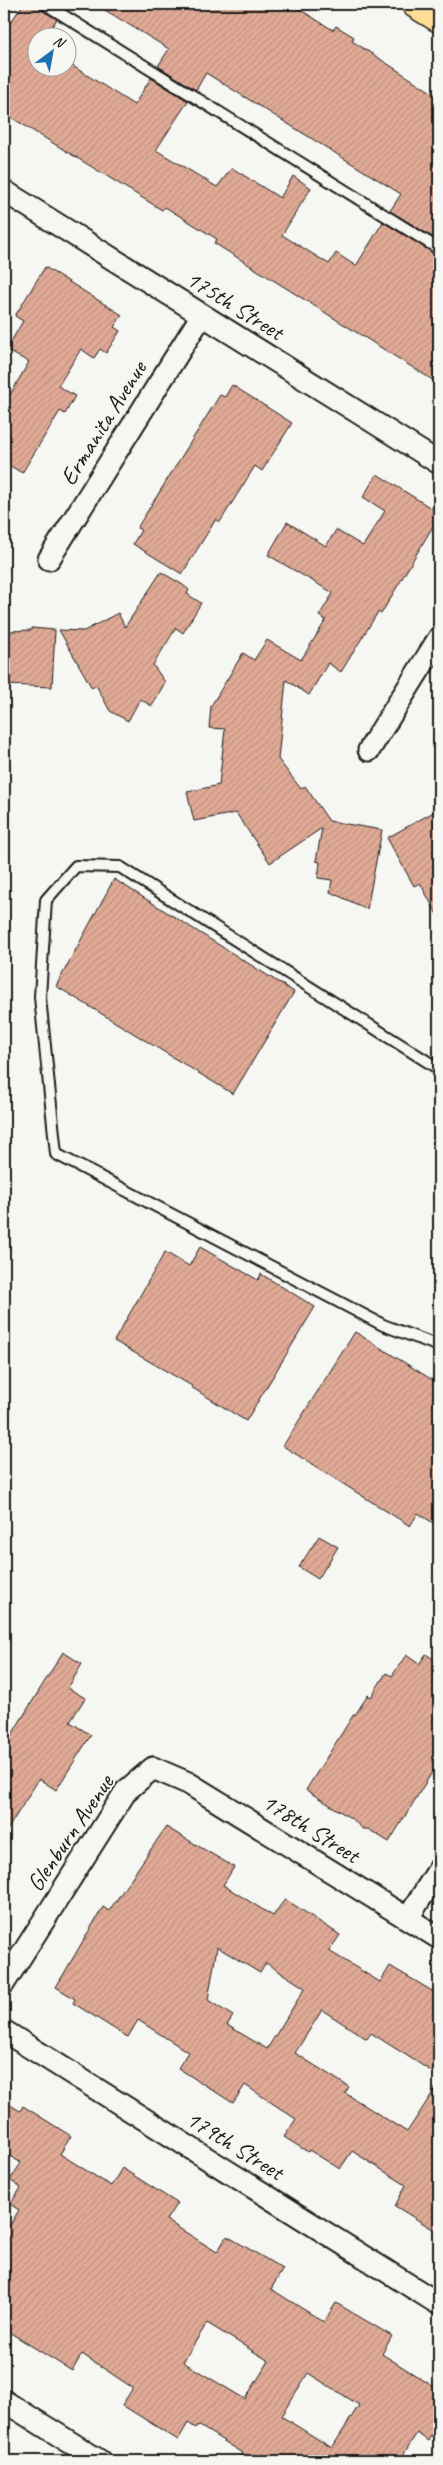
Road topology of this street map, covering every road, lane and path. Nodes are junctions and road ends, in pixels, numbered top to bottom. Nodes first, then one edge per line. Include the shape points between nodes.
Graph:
1 (45, 4) edge
2 (416, 4) edge
3 (439, 18) edge
4 (4, 191) edge
5 (439, 248) edge
6 (202, 315) junction
7 (439, 463) edge
8 (48, 559) dead end
9 (439, 638) edge
10 (369, 750) dead end
11 (439, 1069) edge
12 (439, 1346) edge
13 (153, 1768) joint
14 (439, 1869) edge
15 (408, 1918) junction
16 (439, 1938) edge
17 (4, 1983) edge
18 (4, 2031) edge
19 (439, 2304) edge
20 (4, 2401) edge
21 (86, 2457) edge

1 - 5 lane
2 - 3 main road
4 - 6 street, 175th Street
6 - 7 street, 175th Street
6 - 8 street, Ermanita Avenue
9 - 10 street
11 - 12 lane via 120,867 76,866 46,900 40,997 56,1154 383,1325
13 - 15 street, 178th Street via 188,1783
13 - 17 street, Glenburn Avenue via 126,1791
14 - 15 street
15 - 16 street, 178th Street
18 - 19 street, 179th Street
20 - 21 street

